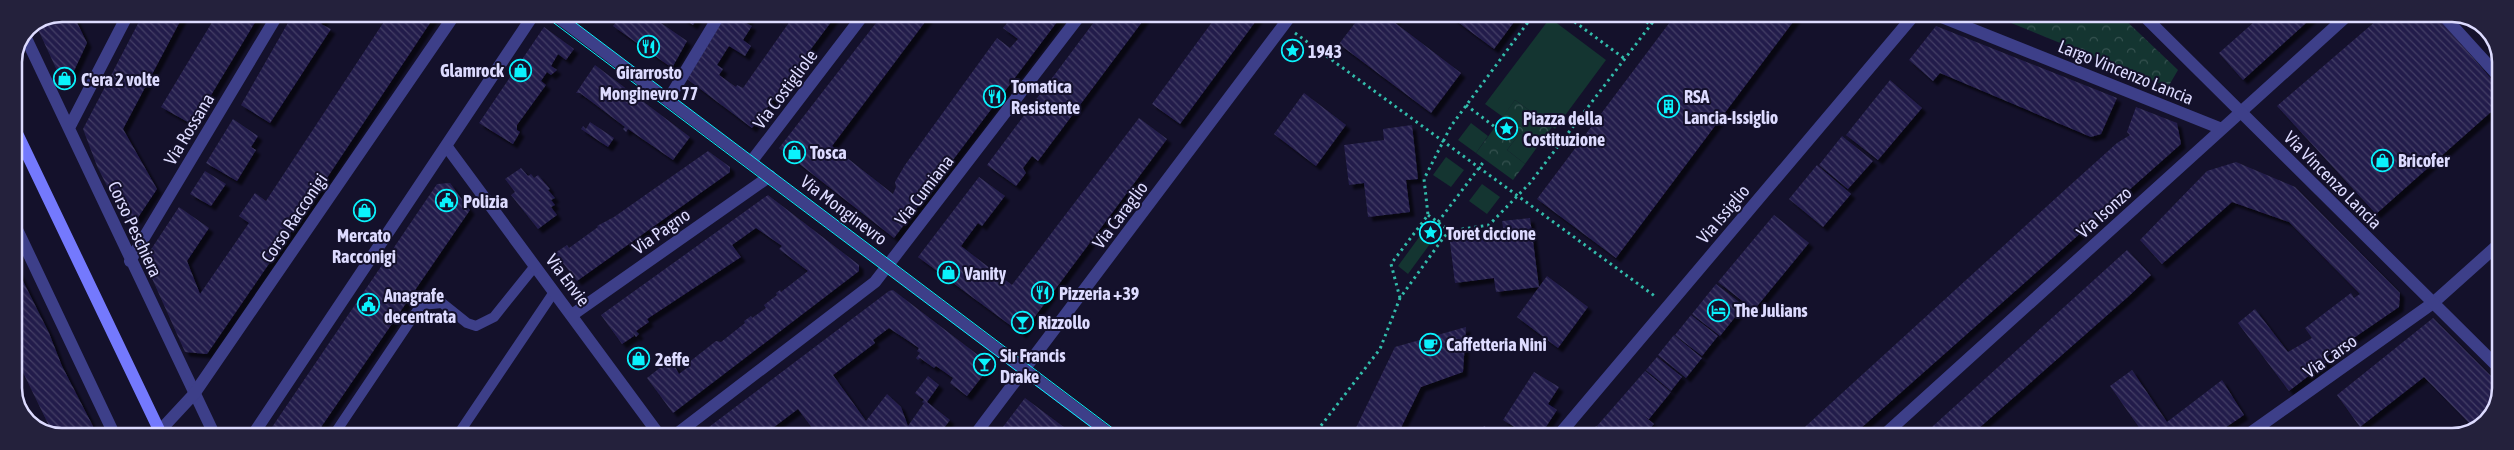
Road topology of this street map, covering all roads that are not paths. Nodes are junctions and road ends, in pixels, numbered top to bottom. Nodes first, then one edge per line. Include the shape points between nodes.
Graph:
1 (124, 22) edge
2 (273, 22) edge
3 (449, 22) edge
4 (529, 22) edge
5 (565, 22) edge
6 (715, 22) edge
7 (858, 22) edge
8 (1075, 22) edge
9 (1286, 23) edge
10 (1908, 23) edge
11 (1956, 23) edge
12 (2151, 23) edge
13 (2339, 23) edge
14 (2450, 23) edge
15 (28, 42) edge
16 (2491, 68) edge
17 (668, 100) junction
18 (2241, 113) junction
19 (69, 128) junction
20 (2222, 129) junction
21 (22, 144) edge
22 (447, 147) junction
23 (751, 162) junction
24 (770, 176) junction
25 (23, 241) edge
26 (2491, 251) edge
27 (130, 261) junction
28 (888, 265) junction
29 (535, 266) junction
30 (554, 292) junction
31 (2433, 303) junction
32 (572, 314) junction
33 (2491, 360) edge
34 (1025, 370) junction
35 (194, 394) junction
36 (111, 427) edge
37 (156, 427) edge
38 (165, 427) edge
39 (211, 427) edge
40 (258, 427) edge
41 (339, 427) edge
42 (463, 427) edge
43 (654, 427) edge
44 (685, 427) edge
45 (981, 427) edge
46 (1100, 427) edge
47 (1565, 428) edge
48 (1892, 428) edge
49 (2257, 428) edge

1 - 19 street
2 - 27 street, Via Rossana
3 - 35 street, Corso Racconigi
4 - 22 street
5 - 17 street, Via Monginevro
6 - 17 street
7 - 23 street, Via Costigliole
8 - 28 street, Via Cumiana
9 - 34 street, Via Caraglio
10 - 47 street, Via Issiglio
11 - 20 street, Largo Vincenzo Lancia
12 - 18 street, Via Vincenzo Lancia
13 - 18 street, Via Isonzo
14 - 16 street
15 - 19 street, Corso Peschiera
17 - 23 street, Via Monginevro
18 - 20 street, Via Isonzo
18 - 31 street, Via Vincenzo Lancia
19 - 27 street, Corso Peschiera
20 - 48 street, Via Isonzo
21 - 37 main road
22 - 29 street, Via Envie
22 - 40 street
23 - 24 street, Via Monginevro
24 - 28 street, Via Monginevro
24 - 32 street, Via Pagno
25 - 36 street
26 - 31 street, Via Carso
27 - 35 street, Corso Peschiera
28 - 34 street, Via Monginevro
28 - 44 street, Via Cumiana via 875,282
29 - 30 street, Via Envie
29 - 41 lane via 494,317 476,326 442,304 421,305
30 - 32 street, Via Envie
30 - 42 lane
31 - 33 street, Via Vincenzo Lancia
31 - 49 street, Via Carso
32 - 43 street, Via Envie
34 - 45 street, Via Caraglio
34 - 46 street, Via Monginevro
35 - 38 street, Corso Racconigi
35 - 39 street, Corso Peschiera

